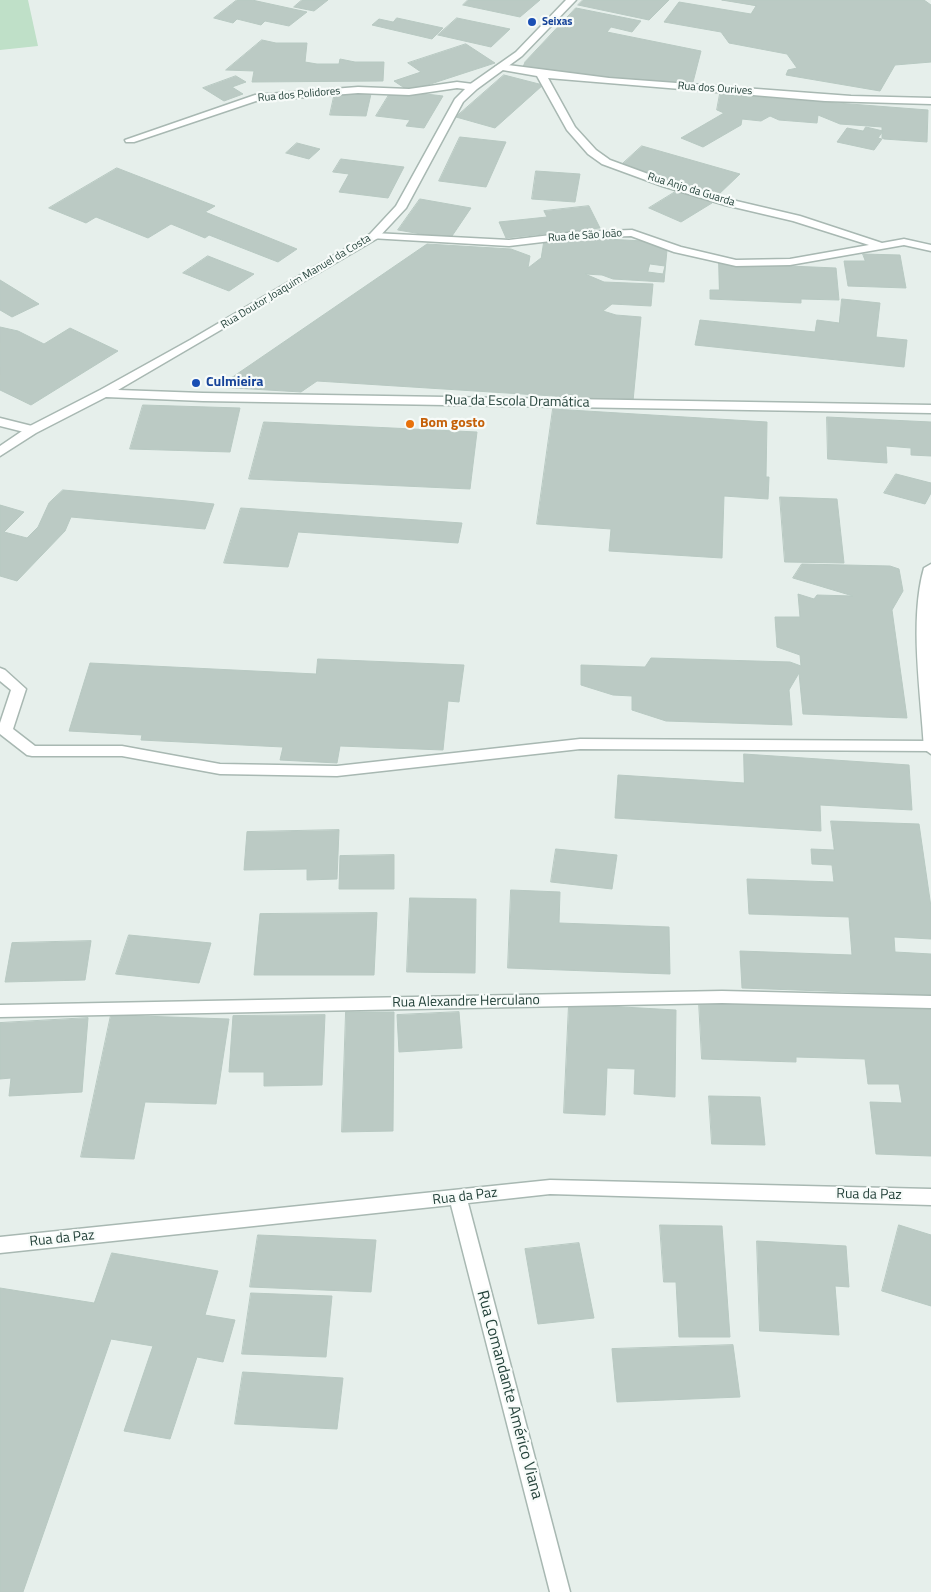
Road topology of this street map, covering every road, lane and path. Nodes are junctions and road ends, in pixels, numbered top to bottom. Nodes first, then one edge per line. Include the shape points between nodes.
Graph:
1 (571, 0) edge
2 (500, 67) junction
3 (542, 76) junction
4 (473, 87) junction
5 (931, 101) edge
6 (130, 140) dead end
7 (374, 236) junction
8 (881, 245) junction
9 (931, 248) edge
10 (104, 393) junction
11 (931, 408) edge
12 (0, 422) edge
13 (32, 430) junction
14 (0, 452) edge
15 (931, 568) edge
16 (0, 673) edge
17 (3, 730) edge
18 (931, 748) edge
19 (931, 1002) edge
20 (0, 1011) edge
21 (931, 1197) edge
22 (458, 1198) junction
23 (0, 1245) edge
24 (560, 1592) edge

1 - 2 street, Rua Doutor Joaquim Manuel da Costa via 519,54
2 - 3 street, Rua dos Ourives
2 - 4 street, Rua Doutor Joaquim Manuel da Costa
3 - 5 street, Rua dos Ourives via 830,98
3 - 8 street, Rua Anjo da Guarda via 571,128 592,152 606,162 666,184 796,218
4 - 6 street, Rua dos Polidores via 458,85 409,92 358,90 255,98
4 - 7 street, Rua Doutor Joaquim Manuel da Costa via 459,101 401,208
7 - 8 street, Rua de São João via 509,243 632,233 678,250 736,263 790,262
7 - 10 street, Rua Doutor Joaquim Manuel da Costa
8 - 9 street, Rua de São João via 904,242
10 - 11 street, Rua da Escola Dramática
10 - 13 street, Rua Doutor Joaquim Manuel da Costa
12 - 13 street
13 - 14 street, Rua Doutor Joaquim Manuel da Costa
15 - 18 street via 926,585 924,633
16 - 17 street via 20,689
17 - 18 street via 32,751 122,751 220,769 337,771 580,744
19 - 20 street, Rua Alexandre Herculano via 722,997
21 - 22 street, Rua da Paz via 550,1187
22 - 23 street, Rua da Paz
22 - 24 street, Rua Comandante Américo Viana

